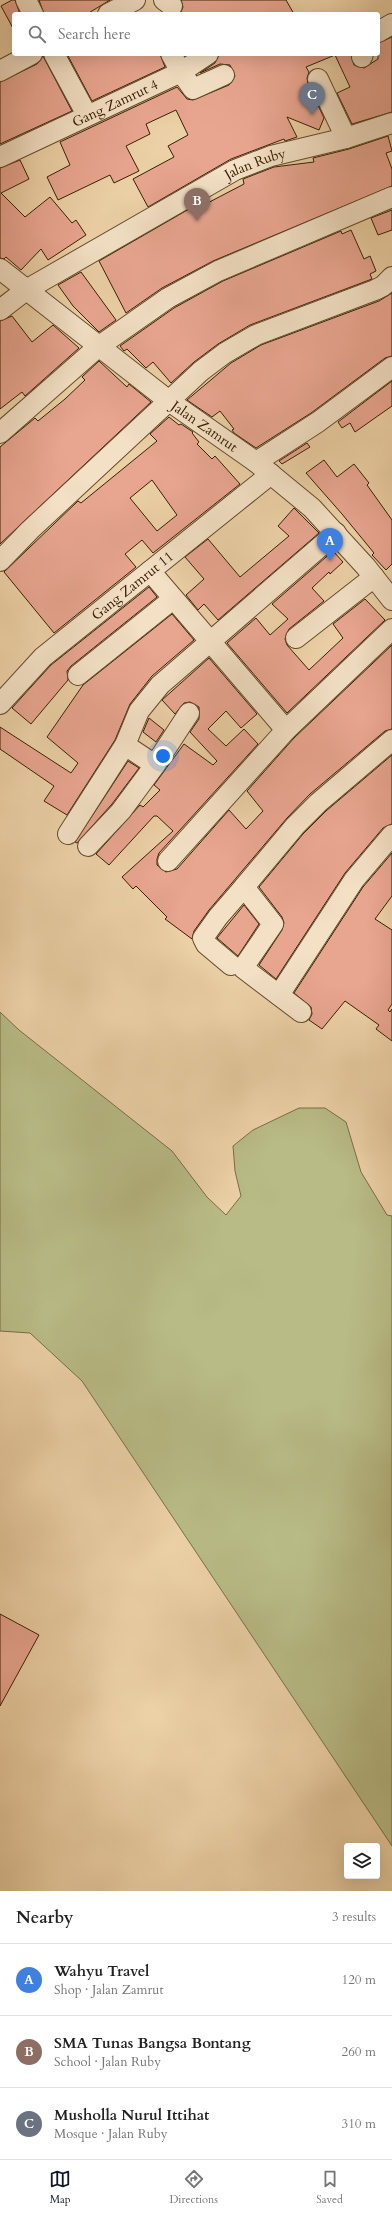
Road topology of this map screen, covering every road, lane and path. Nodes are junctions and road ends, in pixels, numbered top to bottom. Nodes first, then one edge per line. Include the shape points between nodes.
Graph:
1 (26, 0) edge
2 (135, 0) edge
3 (32, 12) edge
4 (112, 12) edge
5 (392, 24) edge
6 (380, 31) edge
7 (28, 56) edge
8 (55, 56) edge
9 (172, 56) edge
10 (205, 56) edge
11 (0, 71) edge
12 (181, 72) junction
13 (224, 75) dead end
14 (318, 79) dead end
15 (87, 115) junction
16 (392, 123) edge
17 (346, 138) junction
18 (0, 157) edge
19 (392, 197) edge
20 (0, 269) edge
21 (392, 277) edge
22 (26, 290) junction
23 (0, 310) edge
24 (98, 347) junction
25 (392, 367) edge
26 (169, 401) junction
27 (0, 433) edge
28 (263, 468) junction
29 (336, 533) junction
30 (0, 561) edge
31 (150, 571) junction
32 (382, 578) edge
33 (173, 599) junction
34 (392, 600) edge
35 (392, 629) edge
36 (296, 638) dead end
37 (210, 642) junction
38 (78, 675) dead end
39 (0, 704) edge
40 (189, 713) dead end
41 (286, 730) junction
42 (392, 740) edge
43 (124, 745) junction
44 (155, 765) junction
45 (68, 834) dead end
46 (389, 843) edge
47 (88, 846) dead end
48 (168, 860) dead end
49 (244, 887) junction
50 (231, 965) dead end
51 (279, 995) junction
52 (301, 1012) dead end

1 - 3 street
2 - 4 street
5 - 6 street
7 - 11 street
8 - 15 street
9 - 12 street
10 - 12 street, Gang Zamrut 4
12 - 13 street via 193,89
12 - 15 street, Gang Zamrut 4
14 - 17 street
15 - 18 street, Gang Zamrut 4
16 - 17 street, Jalan Ruby
17 - 22 street, Jalan Ruby via 271,156 235,170
19 - 24 street via 188,286
20 - 22 street, Jalan Zamrut
21 - 26 street via 375,290 256,334 201,371
22 - 23 street, Jalan Ruby
22 - 24 street, Jalan Zamrut
24 - 26 street, Jalan Zamrut
24 - 27 street
25 - 28 street, Gang Zamrut 11 via 318,422
26 - 28 street, Jalan Zamrut
26 - 30 street
28 - 29 street, Jalan Zamrut via 312,508
28 - 31 street, Gang Zamrut 11
29 - 32 street, Jalan Zamrut
29 - 37 street
31 - 33 street
31 - 39 street, Gang Zamrut 11 via 44,657
32 - 34 street, Jalan Zamrut
32 - 36 street
33 - 37 street
33 - 38 street
35 - 41 street
37 - 41 street
37 - 43 street via 148,698 139,711
40 - 44 street
41 - 48 street
42 - 49 street via 318,803 295,826
43 - 44 street
43 - 45 street
44 - 47 street via 121,811
46 - 51 street via 354,880
49 - 50 street via 203,938 206,944
49 - 51 street via 273,924 243,968
51 - 52 street

